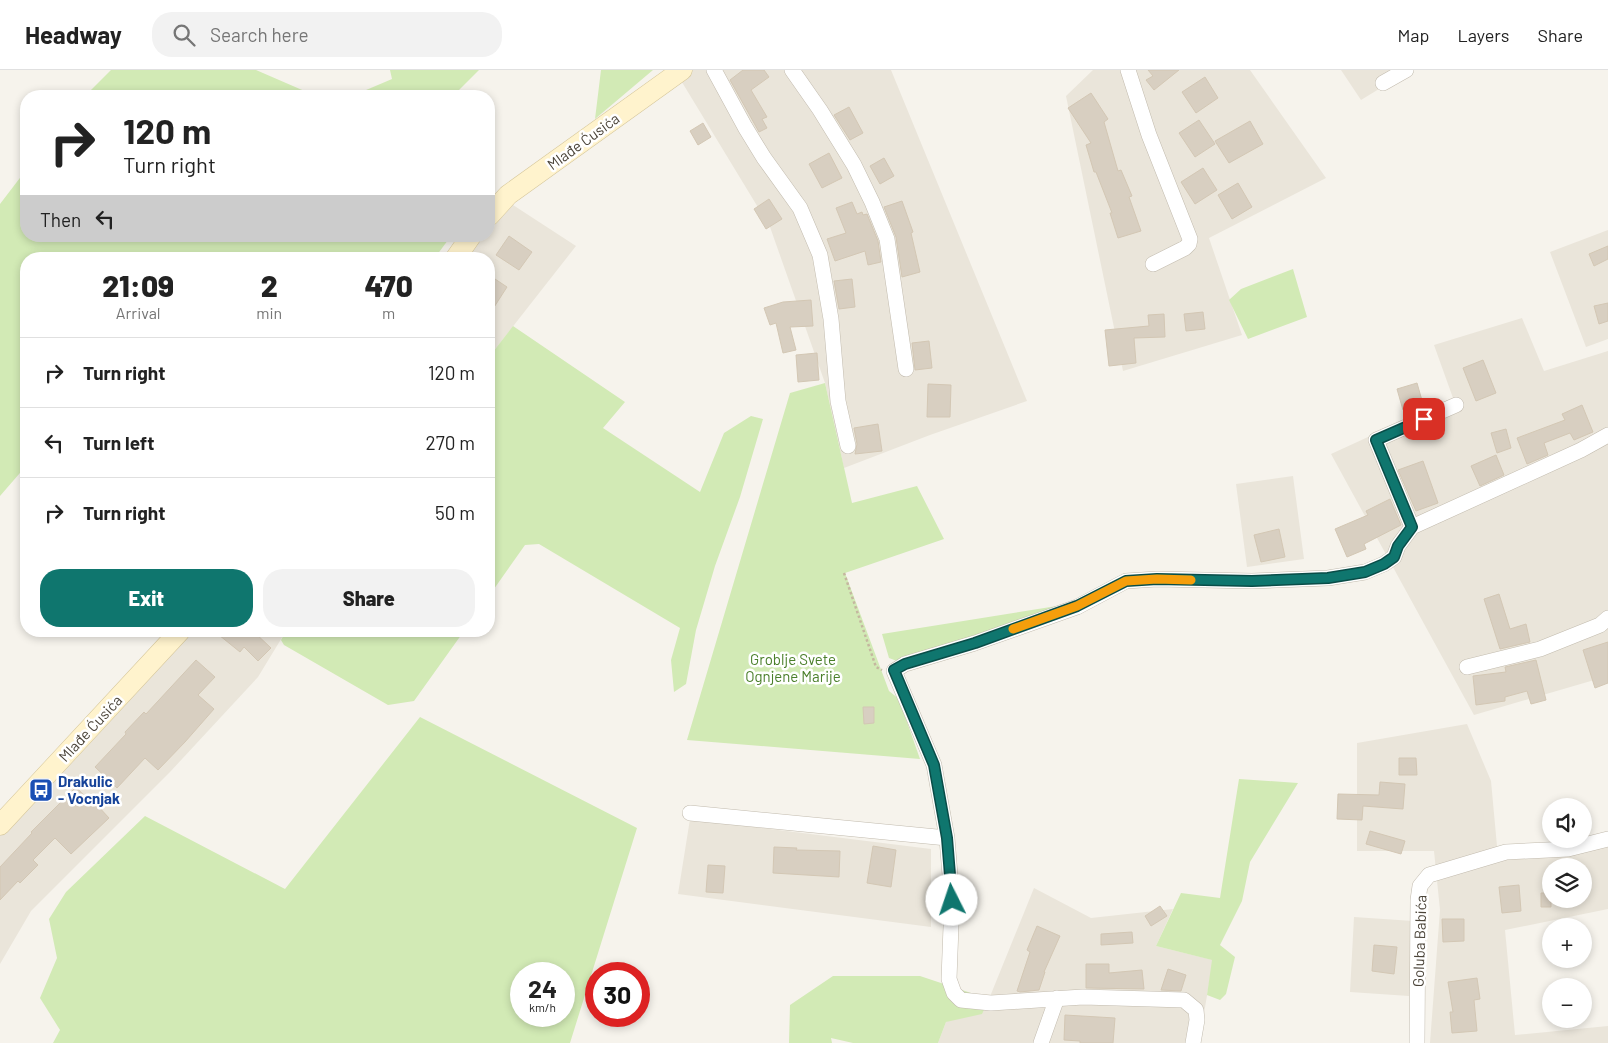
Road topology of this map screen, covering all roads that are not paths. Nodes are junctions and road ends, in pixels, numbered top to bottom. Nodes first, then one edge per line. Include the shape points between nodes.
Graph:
1 (682, 70) edge
2 (714, 70) edge
3 (792, 70) edge
4 (1128, 70) edge
5 (1406, 70) edge
6 (1383, 83) dead end
7 (495, 209) edge
8 (1153, 264) dead end
9 (906, 369) dead end
10 (1456, 405) dead end
11 (1608, 435) edge
12 (848, 446) dead end
13 (1412, 527) junction
14 (1608, 618) edge
15 (174, 637) edge
16 (1467, 667) dead end
17 (690, 813) dead end
18 (0, 825) edge
19 (947, 838) junction
20 (1608, 839) edge
21 (1056, 998) junction
22 (1042, 1043) edge
23 (1193, 1043) edge
24 (1417, 1043) edge

1 - 7 street, Mlađe Ćusića via 508,195
2 - 12 street via 764,158 800,208 820,255 831,319 838,401
3 - 9 street via 854,165 887,239
4 - 8 street via 1149,135 1190,239 1185,248
5 - 6 street
10 - 13 street via 1376,440
11 - 13 street
13 - 19 street via 1394,557 1365,572 1252,581 1126,581 1077,606 894,670 934,765
14 - 16 street via 1540,649
15 - 18 street, Mlađe Ćusića
17 - 19 street
19 - 21 street via 952,900 949,979 954,993 961,1000 991,1003
20 - 24 street, Goluba Babića via 1568,849 1506,852 1429,875 1420,886 1418,900
21 - 22 street
21 - 23 street via 1184,1000 1196,1010

